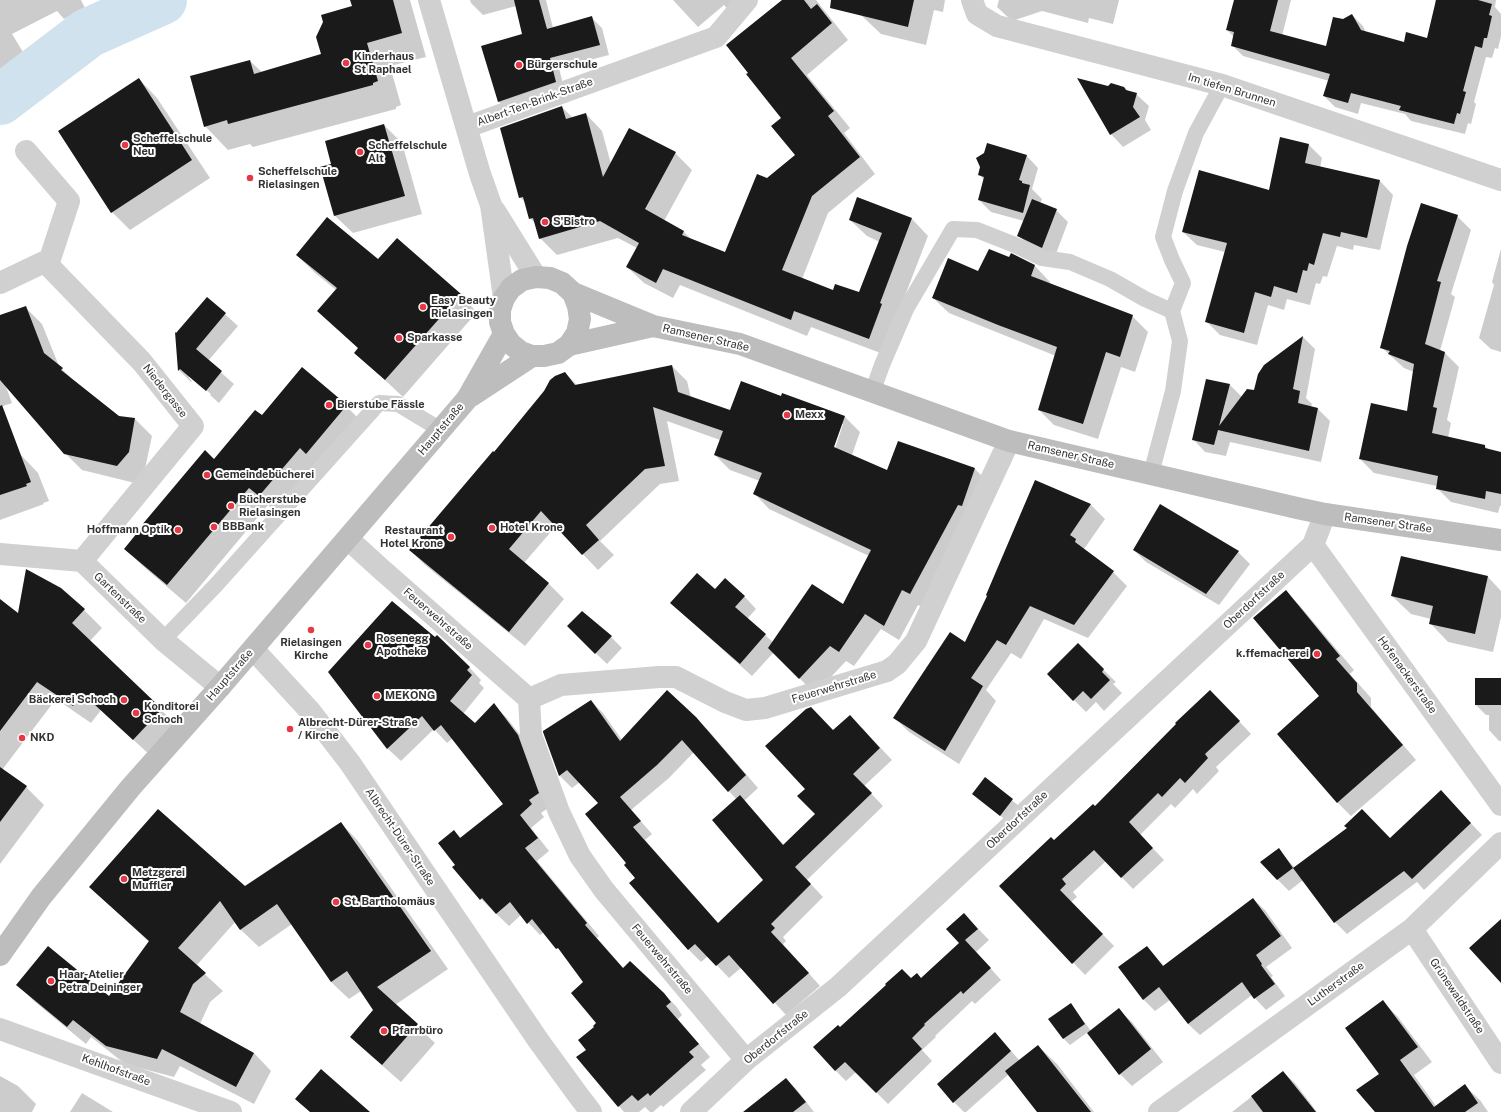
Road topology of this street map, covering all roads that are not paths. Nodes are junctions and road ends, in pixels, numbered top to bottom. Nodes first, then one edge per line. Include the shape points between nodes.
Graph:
1 (429, 0) edge
2 (747, 0) edge
3 (972, 0) edge
4 (1222, 86) junction
5 (467, 127) junction
6 (26, 151) dead end
7 (1500, 176) edge
8 (491, 205) junction
9 (48, 265) junction
10 (536, 276) junction
11 (0, 283) edge
12 (572, 293) junction
13 (504, 298) junction
14 (1172, 311) junction
15 (653, 326) junction
16 (504, 334) junction
17 (569, 344) junction
18 (532, 356) junction
19 (872, 393) junction
20 (467, 399) junction
21 (441, 430) junction
22 (1009, 441) junction
23 (1152, 474) junction
24 (1325, 514) junction
25 (348, 538) junction
26 (1501, 540) edge
27 (1313, 545) junction
28 (0, 554) edge
29 (82, 561) junction
30 (163, 640) junction
31 (253, 649) junction
32 (220, 687) junction
33 (529, 698) junction
34 (1501, 805) edge
35 (1501, 843) edge
36 (1412, 929) junction
37 (0, 955) edge
38 (0, 1029) edge
39 (746, 1060) junction
40 (1501, 1063) edge
41 (231, 1112) edge
42 (592, 1112) edge
43 (691, 1112) edge
44 (1159, 1112) edge

1 - 5 street, Albert-Ten-Brink-Straße
2 - 5 street, Albert-Ten-Brink-Straße via 716,37
3 - 4 street, Im tiefen Brunnen via 977,14 997,26
4 - 7 street, Im tiefen Brunnen
4 - 14 lane via 1196,132 1175,191 1163,237 1184,283
5 - 8 street, Albert-Ten-Brink-Straße
6 - 9 street via 69,201
8 - 10 street, Albert-Ten-Brink-Straße
8 - 13 street, Albert-Ten-Brink-Straße
9 - 11 street via 44,262
9 - 29 street, Niedergasse via 142,362 193,426
10 - 12 main road via 556,280
10 - 13 main road via 522,280 511,288
12 - 15 main road, Ramsener Straße
12 - 17 main road via 580,319 577,333
13 - 16 main road via 500,310
14 - 19 lane via 1070,262 1042,258 1015,244 976,230 953,229 906,309
14 - 23 lane via 1180,341 1173,391
15 - 17 main road, Ramsener Straße
15 - 19 main road, Ramsener Straße via 740,344
16 - 18 main road via 520,352
16 - 20 main road
17 - 18 main road via 558,352
18 - 20 main road
19 - 22 main road, Ramsener Straße
20 - 21 main road, Hauptstraße
21 - 25 main road, Hauptstraße
21 - 30 lane via 398,404 379,403 216,585
22 - 23 main road, Ramsener Straße
22 - 33 street, Feuerwehrstraße via 916,641 897,664 887,671 765,708 746,710 676,678 660,677 561,685
23 - 24 main road, Ramsener Straße
24 - 26 main road, Ramsener Straße
24 - 27 street, Oberdorfstraße
25 - 31 main road, Hauptstraße
25 - 33 street, Feuerwehrstraße
27 - 34 street, Hofenackerstraße
27 - 39 street, Oberdorfstraße via 838,987
28 - 29 street
29 - 30 street, Gartenstraße
30 - 32 street, Gartenstraße
31 - 32 main road, Hauptstraße
31 - 42 street, Albrecht-Dürer-Straße via 310,711 350,763 538,1040
32 - 37 main road, Hauptstraße via 131,787 41,897
33 - 39 street, Feuerwehrstraße via 532,735 559,812 580,856 604,890
35 - 36 street, Lutherstraße
36 - 40 street, Grünewaldstraße
36 - 44 street, Lutherstraße
38 - 41 street, Kehlhofstraße
39 - 43 street, Oberdorfstraße

